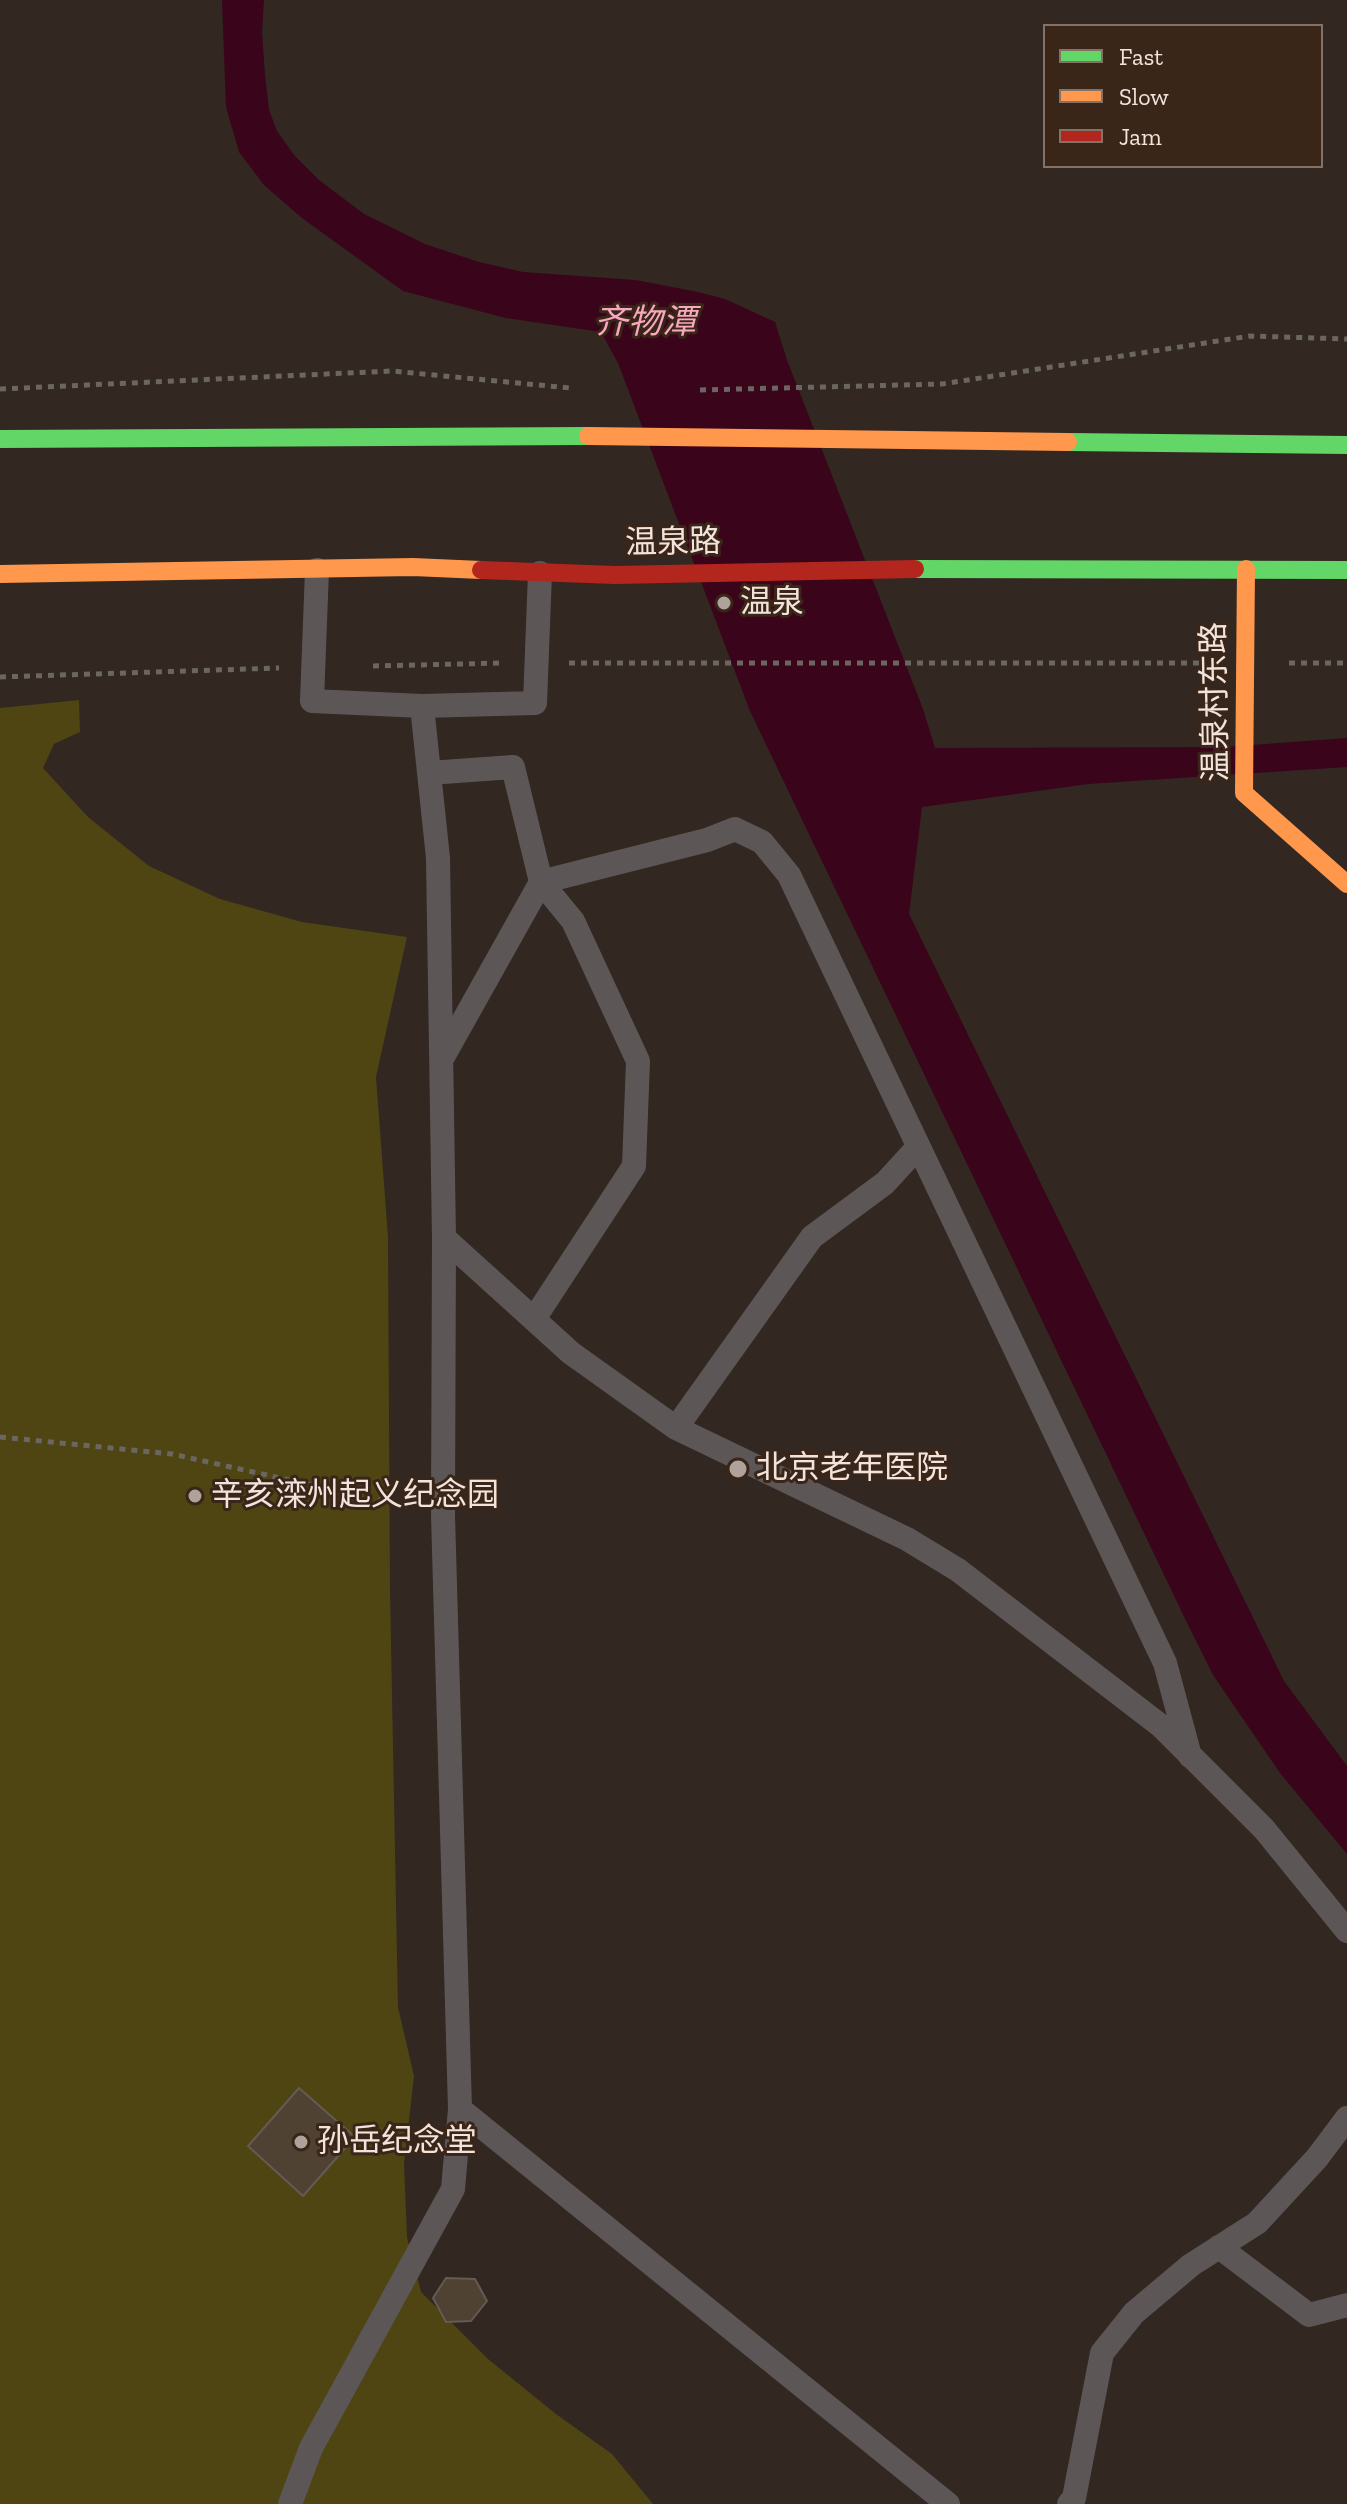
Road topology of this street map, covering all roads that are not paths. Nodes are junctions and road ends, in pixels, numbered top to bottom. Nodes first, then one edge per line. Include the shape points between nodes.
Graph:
1 (0, 439) edge
2 (1347, 445) edge
3 (1246, 569) junction
4 (317, 570) junction
5 (1347, 570) edge
6 (540, 573) junction
7 (0, 574) edge
8 (422, 706) junction
9 (429, 773) junction
10 (541, 882) junction
11 (1347, 884) edge
12 (441, 1059) junction
13 (918, 1147) junction
14 (444, 1238) junction
15 (534, 1319) junction
16 (676, 1428) junction
17 (1190, 1756) junction
18 (1347, 1931) edge
19 (460, 2109) junction
20 (1347, 2118) edge
21 (1219, 2247) junction
22 (1347, 2305) edge
23 (290, 2504) edge
24 (948, 2504) edge
25 (1069, 2504) edge

1 - 2 main road via 569,436
3 - 5 main road, 温泉路
3 - 6 main road, 温泉路
3 - 11 main road, 温泉村东路 via 1244,793
4 - 6 main road, 温泉路 via 413,567
4 - 7 main road, 温泉路
4 - 8 lane via 312,701
6 - 8 lane via 535,703
8 - 9 lane
9 - 10 lane via 513,767
9 - 12 lane via 438,858
10 - 12 lane
10 - 13 lane via 735,829 762,842 789,875
10 - 15 lane via 573,921 638,1061 634,1166
12 - 14 lane
13 - 16 lane via 885,1183 812,1237
13 - 17 lane via 1165,1663
14 - 15 lane
14 - 19 lane via 443,1515
15 - 16 lane via 571,1353
16 - 17 lane via 907,1539 958,1570 1161,1726
17 - 18 lane via 1264,1829
19 - 23 lane via 453,2189 311,2448
19 - 24 lane
20 - 21 lane via 1257,2223
21 - 22 lane via 1309,2315
21 - 25 lane via 1134,2313 1102,2353

